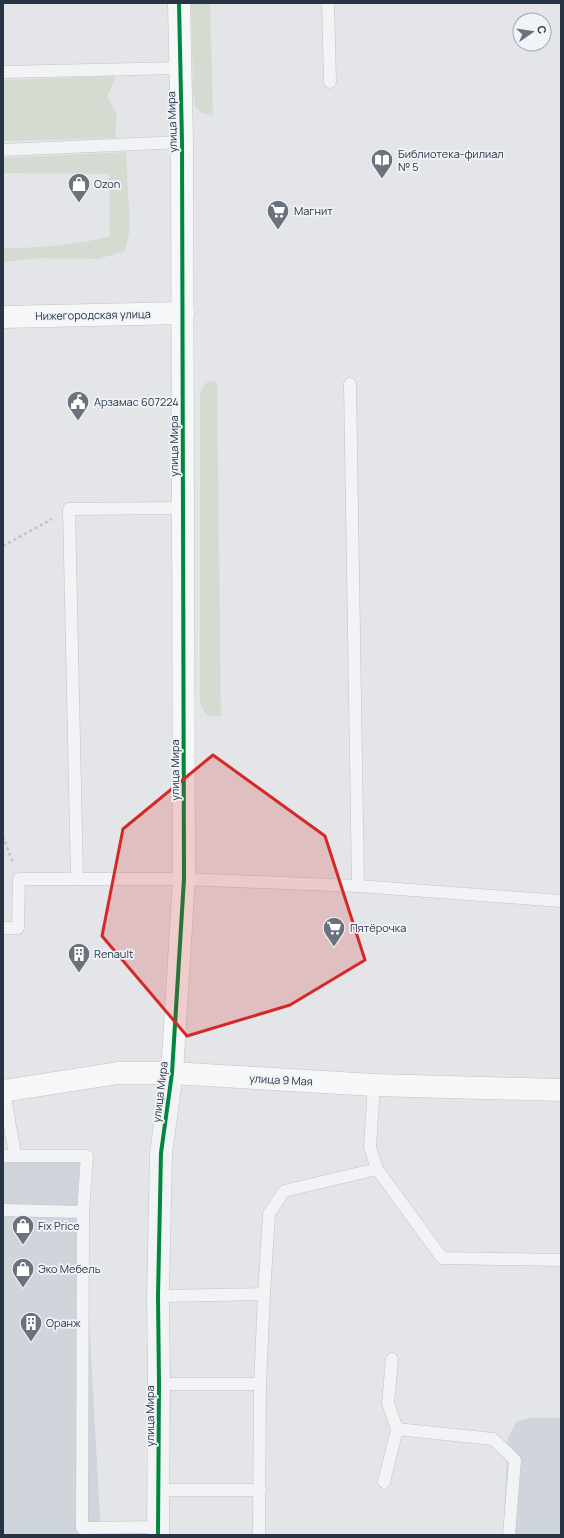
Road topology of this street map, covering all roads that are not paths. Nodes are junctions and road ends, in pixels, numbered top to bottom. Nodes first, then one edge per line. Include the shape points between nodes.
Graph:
1 (179, 3) edge
2 (328, 3) edge
3 (180, 68) junction
4 (3, 72) edge
5 (330, 82) dead end
6 (182, 142) junction
7 (3, 150) edge
8 (183, 313) junction
9 (3, 317) edge
10 (350, 384) dead end
11 (183, 508) junction
12 (77, 879) junction
13 (184, 879) junction
14 (358, 886) junction
15 (561, 901) edge
16 (3, 928) edge
17 (172, 1073) junction
18 (374, 1085) junction
19 (561, 1090) edge
20 (4, 1091) edge
21 (9, 1155) edge
22 (377, 1170) junction
23 (3, 1210) edge
24 (83, 1212) junction
25 (561, 1260) edge
26 (264, 1294) junction
27 (158, 1296) junction
28 (392, 1359) dead end
29 (159, 1384) junction
30 (260, 1384) junction
31 (397, 1429) junction
32 (384, 1482) dead end
33 (158, 1490) junction
34 (260, 1490) junction
35 (158, 1531) edge
36 (259, 1535) edge
37 (509, 1535) edge

1 - 3 street, улица Мира
2 - 5 lane
3 - 4 lane
3 - 6 street, улица Мира
6 - 7 lane
6 - 8 street, улица Мира
8 - 9 street, Нижегородская улица
8 - 11 street, улица Мира
10 - 14 lane
11 - 12 lane via 69,508
11 - 13 street, улица Мира
12 - 13 lane
12 - 16 lane via 19,879 18,928
13 - 14 lane
13 - 17 street, улица Мира
14 - 15 lane
17 - 18 street, улица 9 Мая
17 - 20 street, улица 9 Мая via 118,1073
17 - 27 street, улица Мира via 161,1153
18 - 19 street, улица 9 Мая
18 - 22 lane via 370,1148
20 - 21 lane
21 - 24 lane via 87,1156
22 - 25 lane via 442,1258
22 - 26 lane via 284,1191 269,1214
23 - 24 lane
24 - 35 lane via 82,1528
26 - 27 lane
26 - 30 lane
27 - 29 street, улица Мира
28 - 31 lane via 388,1403
29 - 30 lane
29 - 33 street, улица Мира
30 - 34 lane
31 - 32 lane
31 - 37 lane via 493,1439 514,1460
33 - 34 lane
33 - 35 lane
34 - 36 lane

